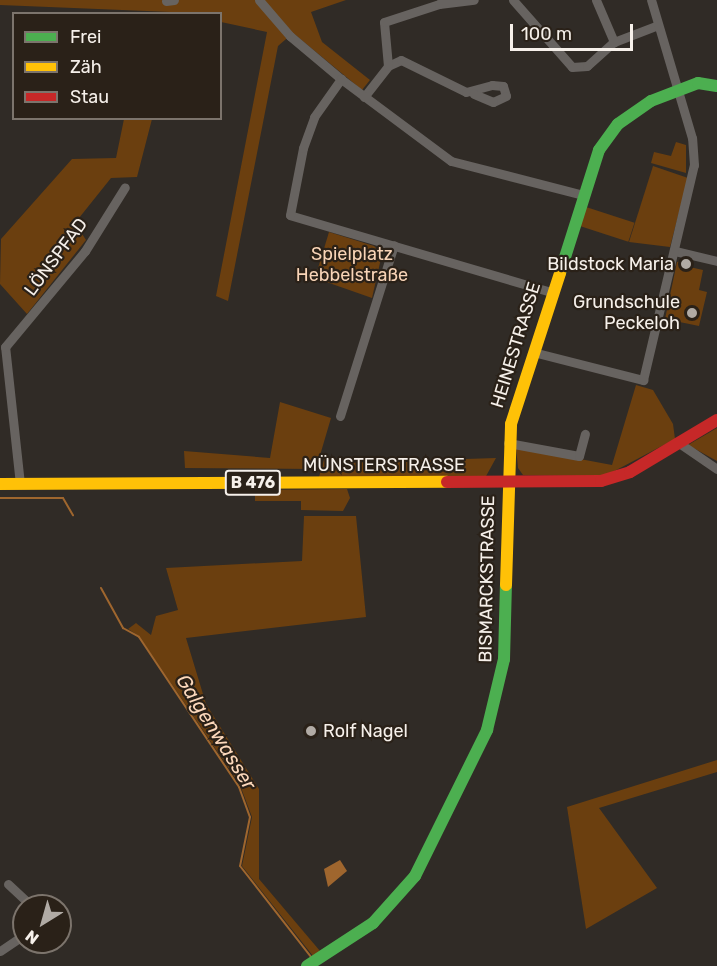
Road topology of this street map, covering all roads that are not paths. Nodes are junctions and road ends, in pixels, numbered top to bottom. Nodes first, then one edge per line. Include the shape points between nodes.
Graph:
1 (174, 0) edge
2 (259, 0) edge
3 (474, 0) edge
4 (513, 0) edge
5 (596, 0) edge
6 (651, 0) edge
7 (166, 1) edge
8 (658, 25) junction
9 (614, 42) junction
10 (388, 66) junction
11 (341, 79) junction
12 (717, 86) edge
13 (677, 89) junction
14 (474, 94) dead end
15 (364, 97) junction
16 (124, 187) dead end
17 (583, 195) junction
18 (394, 245) junction
19 (675, 251) junction
20 (717, 261) edge
21 (550, 292) junction
22 (533, 352) junction
23 (340, 416) dead end
24 (717, 420) edge
25 (585, 434) dead end
26 (508, 443) junction
27 (680, 443) junction
28 (717, 469) edge
29 (506, 483) junction
30 (0, 484) edge
31 (20, 484) junction
32 (8, 884) dead end
33 (19, 894) edge
34 (308, 966) edge

1 - 7 street
2 - 11 street via 290,36
3 - 10 street via 439,4 384,22
4 - 9 street via 572,67 587,66
5 - 9 street
6 - 8 street
8 - 9 street
8 - 13 street
10 - 14 street via 401,60
10 - 15 street
11 - 15 street
11 - 18 street via 314,117 290,215
12 - 13 street
13 - 17 street, HEINESTRASSE via 618,124 599,150
13 - 19 street via 694,165
15 - 17 street via 451,160
16 - 31 street, LÖNSPFAD via 85,251 5,347
17 - 21 street, HEINESTRASSE
18 - 21 street
18 - 23 street
19 - 20 street
19 - 22 street via 643,380
21 - 22 street, HEINESTRASSE
22 - 26 street, HEINESTRASSE
24 - 27 street, MÜNSTERSTRASSE / B 476
25 - 26 street via 579,456
26 - 29 street, HEINESTRASSE
27 - 28 street
27 - 29 street, MÜNSTERSTRASSE / B 476 via 610,479
29 - 31 street, MÜNSTERSTRASSE / B 476
29 - 34 street, BISMARCKSTRASSE via 504,669 476,758 446,822 396,900
30 - 31 street, MÜNSTERSTRASSE / B 476
32 - 33 street

